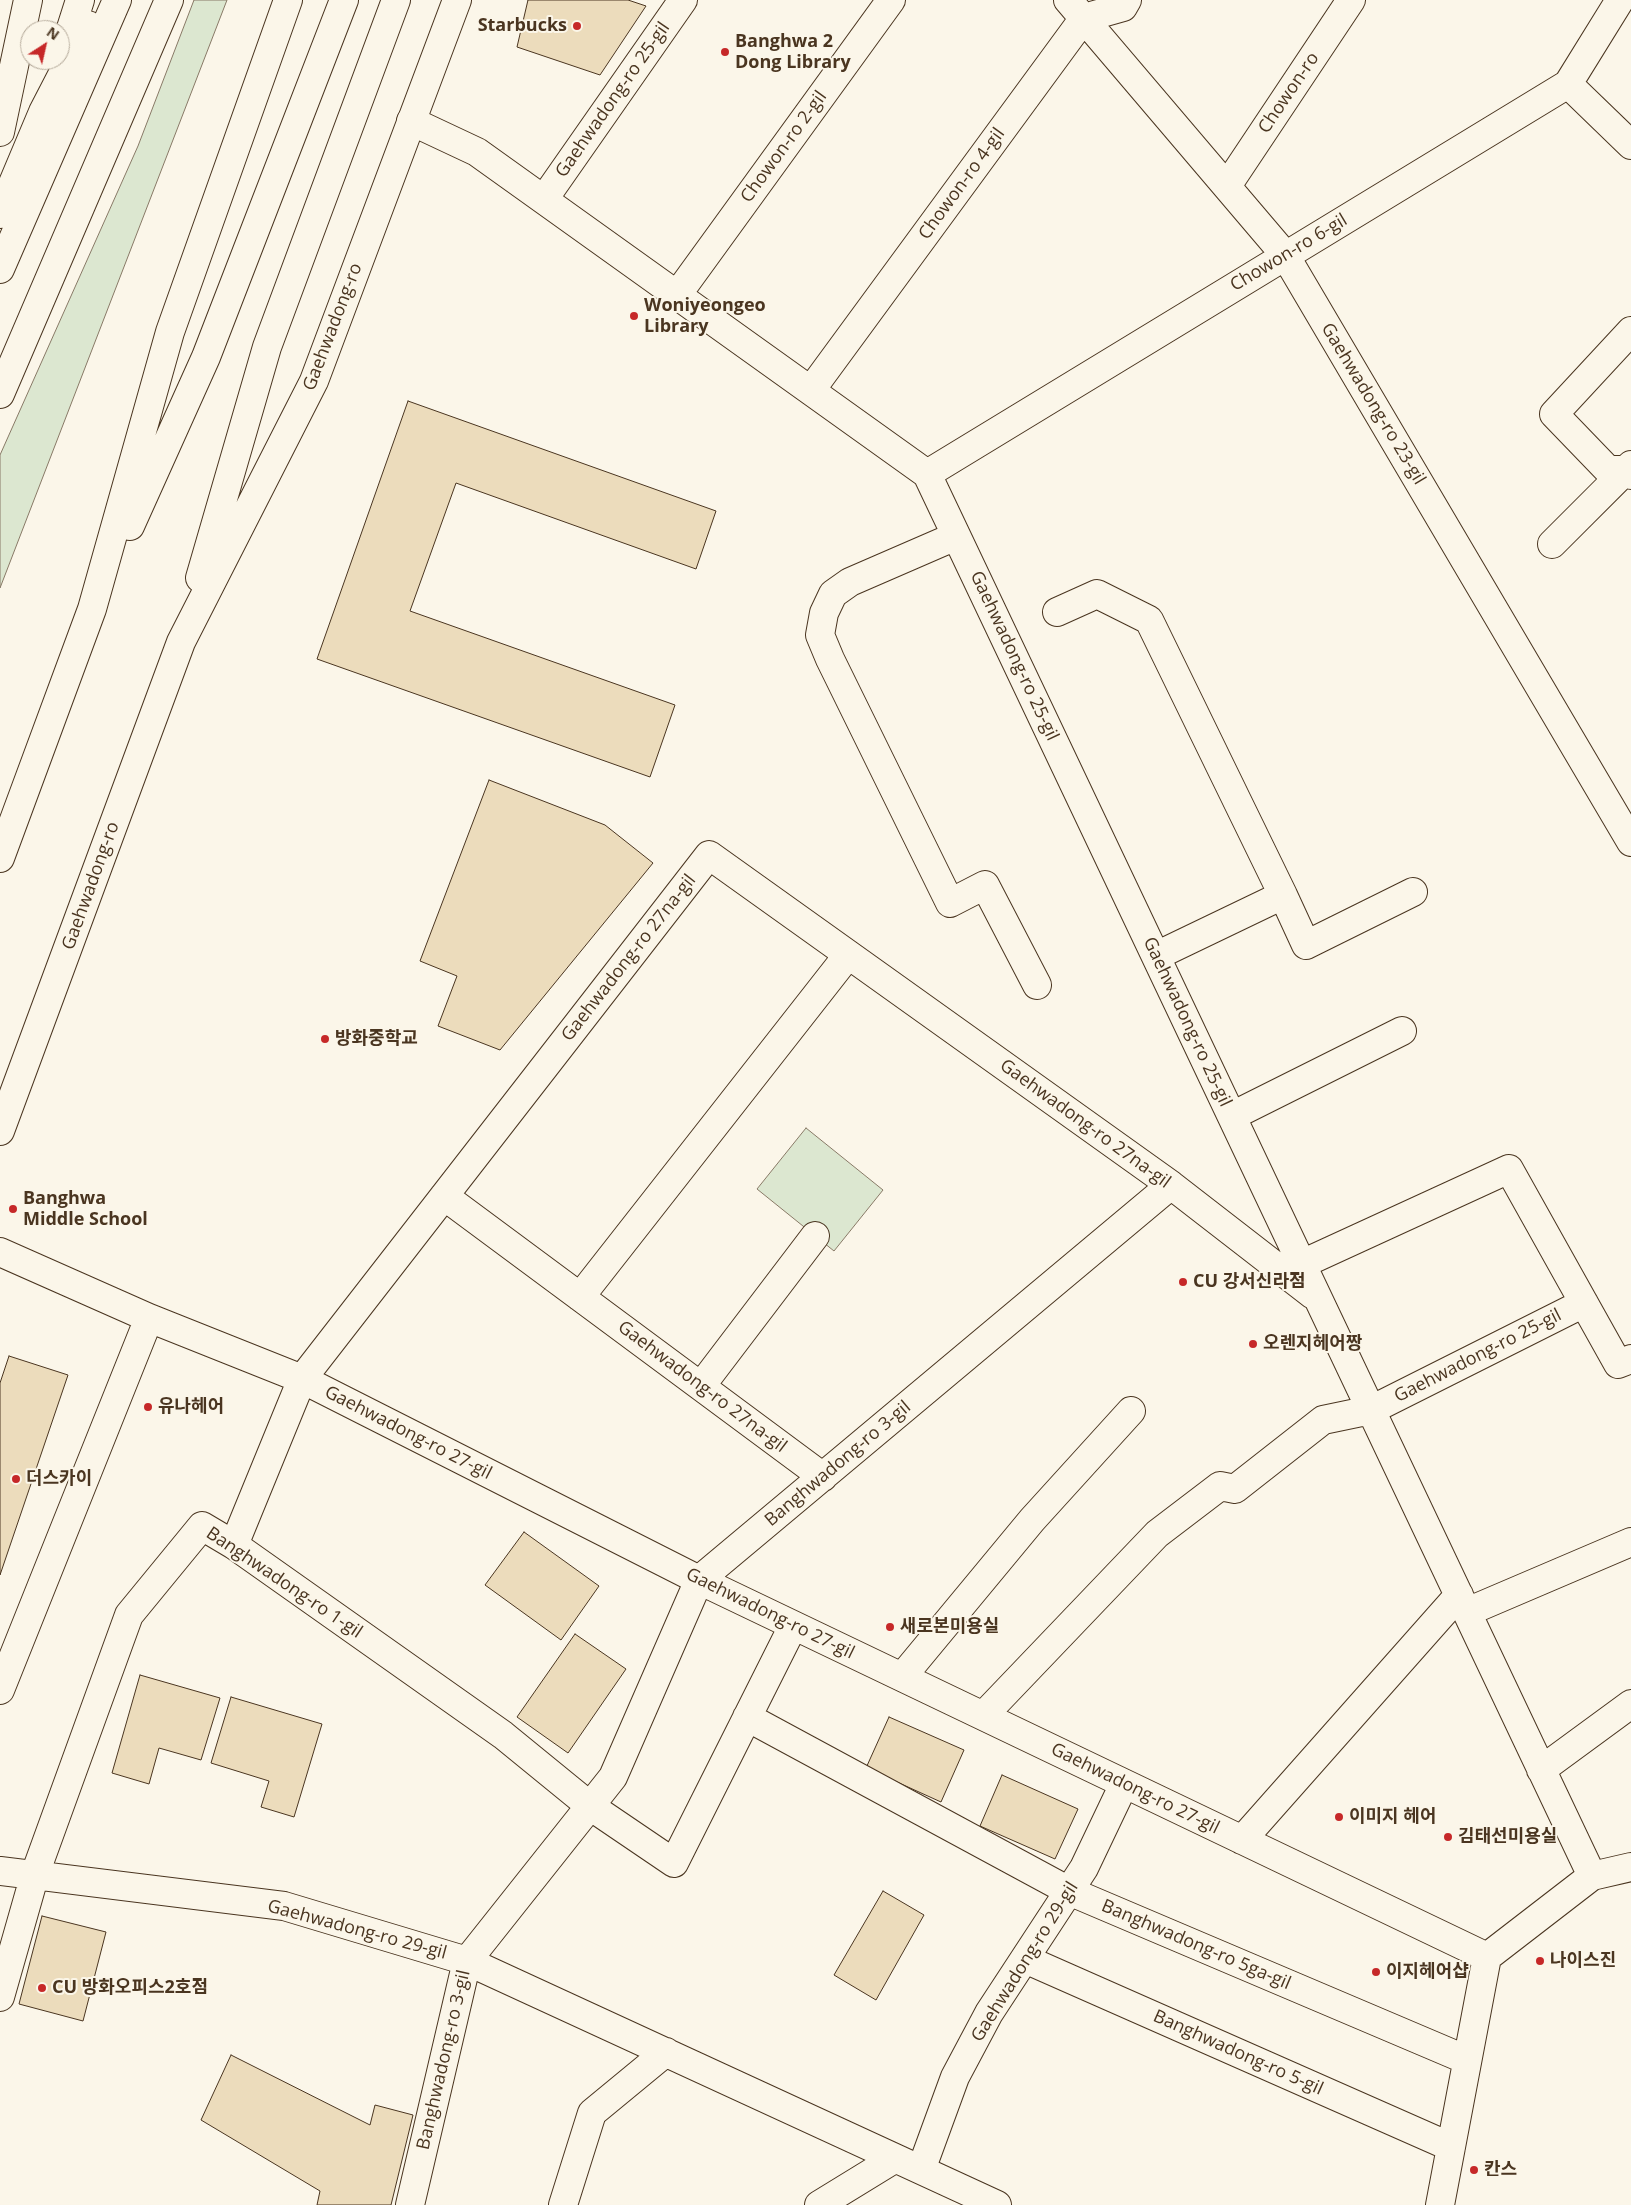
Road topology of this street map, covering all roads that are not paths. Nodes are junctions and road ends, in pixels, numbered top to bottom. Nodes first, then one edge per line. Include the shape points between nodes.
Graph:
1 (28, 0) edge
2 (80, 0) edge
3 (98, 0) edge
4 (117, 0) edge
5 (169, 0) edge
6 (288, 0) edge
7 (344, 0) edge
8 (396, 0) edge
9 (457, 0) edge
10 (683, 0) edge
11 (891, 0) edge
12 (1127, 0) edge
13 (1351, 0) edge
14 (1620, 0) edge
15 (1076, 9) edge
16 (1568, 84) junction
17 (43, 112) junction
18 (412, 121) junction
19 (0, 132) edge
20 (1631, 145) edge
21 (1227, 186) junction
22 (544, 199) junction
23 (0, 214) edge
24 (1285, 255) junction
25 (0, 269) edge
26 (677, 295) junction
27 (1631, 330) edge
28 (811, 390) junction
29 (0, 394) edge
30 (1629, 470) edge
31 (927, 474) junction
32 (956, 536) junction
33 (1552, 544) dead end
34 (92, 609) junction
35 (1057, 612) dead end
36 (181, 642) junction
37 (1631, 842) edge
38 (0, 858) edge
39 (1413, 892) dead end
40 (1283, 895) junction
41 (848, 955) junction
42 (1156, 956) junction
43 (1038, 986) dead end
44 (1402, 1031) dead end
45 (1232, 1116) junction
46 (0, 1131) edge
47 (1170, 1185) junction
48 (444, 1196) junction
49 (815, 1236) dead end
50 (0, 1252) edge
51 (1302, 1264) junction
52 (580, 1297) junction
53 (1318, 1299) junction
54 (1584, 1302) junction
55 (149, 1318) junction
56 (1625, 1361) edge
57 (302, 1379) junction
58 (701, 1386) junction
59 (1371, 1410) junction
60 (1131, 1411) dead end
61 (823, 1477) junction
62 (1631, 1542) edge
63 (234, 1545) junction
64 (699, 1580) junction
65 (1463, 1603) junction
66 (793, 1626) junction
67 (902, 1678) junction
68 (0, 1690) edge
69 (1631, 1704) edge
70 (983, 1716) junction
71 (747, 1717) junction
72 (1541, 1770) junction
73 (1124, 1784) junction
74 (590, 1806) junction
75 (1242, 1840) junction
76 (1631, 1868) edge
77 (0, 1871) edge
78 (35, 1874) junction
79 (1592, 1876) junction
80 (1069, 1891) junction
81 (1487, 1957) junction
82 (1024, 1958) junction
83 (467, 1961) junction
84 (0, 1998) edge
85 (666, 2052) junction
86 (1467, 2060) junction
87 (1451, 2146) junction
88 (894, 2159) junction
89 (921, 2170) junction
90 (951, 2195) edge
91 (410, 2205) edge
92 (563, 2205) edge
93 (819, 2205) edge
94 (997, 2205) edge
95 (1440, 2205) edge

1 - 19 street
2 - 17 street
3 - 17 street
4 - 25 street
5 - 29 street
6 - 34 street via 170,332
7 - 34 street via 206,357
8 - 36 street, Gaehwadong-ro via 267,347
9 - 18 street, Gaehwadong-ro
10 - 22 street, Gaehwadong-ro 25-gil
11 - 26 street, Chowon-ro 2-gil
12 - 15 street via 1123,7
13 - 21 street, Chowon-ro
14 - 16 street, Chowon-ro 6-gil
15 - 21 street, Gaehwadong-ro 23-gil
15 - 28 street, Chowon-ro 4-gil
16 - 20 street
16 - 24 street, Chowon-ro 6-gil
17 - 23 street
18 - 22 street, Gaehwadong-ro 25-gil via 477,152
18 - 36 street, Gaehwadong-ro via 314,381
21 - 24 street, Gaehwadong-ro 23-gil
22 - 26 street, Gaehwadong-ro 25-gil
24 - 31 street, Chowon-ro 6-gil
24 - 37 street, Gaehwadong-ro 23-gil
26 - 28 street, Gaehwadong-ro 25-gil
27 - 30 street via 1554,414 1608,470
28 - 31 street, Gaehwadong-ro 25-gil
30 - 33 street
31 - 32 street, Gaehwadong-ro 25-gil
32 - 42 street, Gaehwadong-ro 25-gil
32 - 43 street via 844,586 833,594 824,613 820,635 950,903 985,886
34 - 38 street
35 - 40 street via 1097,594 1149,620
36 - 46 street, Gaehwadong-ro
39 - 40 street via 1306,945
40 - 42 street
41 - 47 street, Gaehwadong-ro 27na-gil
41 - 48 street, Gaehwadong-ro 27na-gil via 709,855
41 - 52 street
42 - 45 street, Gaehwadong-ro 25-gil
44 - 45 street
45 - 51 street, Gaehwadong-ro 25-gil
47 - 53 street, Gaehwadong-ro 27na-gil
47 - 61 street, Banghwadong-ro 3-gil
48 - 52 street, Gaehwadong-ro 27na-gil
48 - 57 street, Gaehwadong-ro 27na-gil
49 - 58 street
50 - 55 street, Gaehwadong-ro 27-gil
51 - 53 street, Gaehwadong-ro 25-gil
51 - 54 street, Gaehwadong-ro 25-gil via 1510,1169
52 - 58 street, Gaehwadong-ro 27na-gil
53 - 59 street, Gaehwadong-ro 25-gil
54 - 56 street, Gaehwadong-ro 25-gil
54 - 59 street, Gaehwadong-ro 25-gil
55 - 57 street, Gaehwadong-ro 27-gil
55 - 68 street
57 - 63 street, Gaehwadong-ro 27-gil
57 - 64 street, Gaehwadong-ro 27-gil
58 - 61 street, Gaehwadong-ro 27na-gil
59 - 65 street, Gaehwadong-ro 25-gil
59 - 70 street via 1323,1420 1235,1489 1220,1486 1156,1534
60 - 67 street via 1032,1520
61 - 64 street, Banghwadong-ro 3-gil
62 - 65 street
63 - 74 street, Banghwadong-ro 1-gil via 503,1734
63 - 78 street, Banghwadong-ro 1-gil via 202,1526 129,1615
64 - 66 street, Gaehwadong-ro 27-gil
64 - 74 street, Banghwadong-ro 3-gil via 613,1776
65 - 72 street, Gaehwadong-ro 25-gil
65 - 75 street
66 - 67 street, Gaehwadong-ro 27-gil
66 - 71 street
67 - 70 street, Gaehwadong-ro 27-gil
69 - 72 street
70 - 73 street, Gaehwadong-ro 27-gil
71 - 74 street via 674,1863
71 - 80 street, Banghwadong-ro 5ga-gil
72 - 79 street, Gaehwadong-ro 25-gil
73 - 75 street, Gaehwadong-ro 27-gil
73 - 80 street, Gaehwadong-ro 29-gil via 1084,1868
74 - 83 street, Banghwadong-ro 3-gil
75 - 81 street, Gaehwadong-ro 27-gil
76 - 79 street
77 - 78 street, Gaehwadong-ro 29-gil
78 - 83 street, Gaehwadong-ro 29-gil via 284,1906
78 - 84 street, Banghwadong-ro 1-gil
79 - 81 street
80 - 82 street, Gaehwadong-ro 29-gil
80 - 86 street, Banghwadong-ro 5ga-gil
81 - 86 street
82 - 87 street, Banghwadong-ro 5-gil
82 - 89 street, Gaehwadong-ro 29-gil via 989,2013 956,2077
83 - 85 street, Gaehwadong-ro 29-gil
83 - 91 street, Banghwadong-ro 3-gil
85 - 88 street, Gaehwadong-ro 29-gil
85 - 92 street via 592,2113
86 - 87 street
87 - 95 street
88 - 89 street, Gaehwadong-ro 29-gil
88 - 93 street
89 - 90 street, Gaehwadong-ro 29-gil
90 - 94 street, Gaehwadong-ro 29-gil

